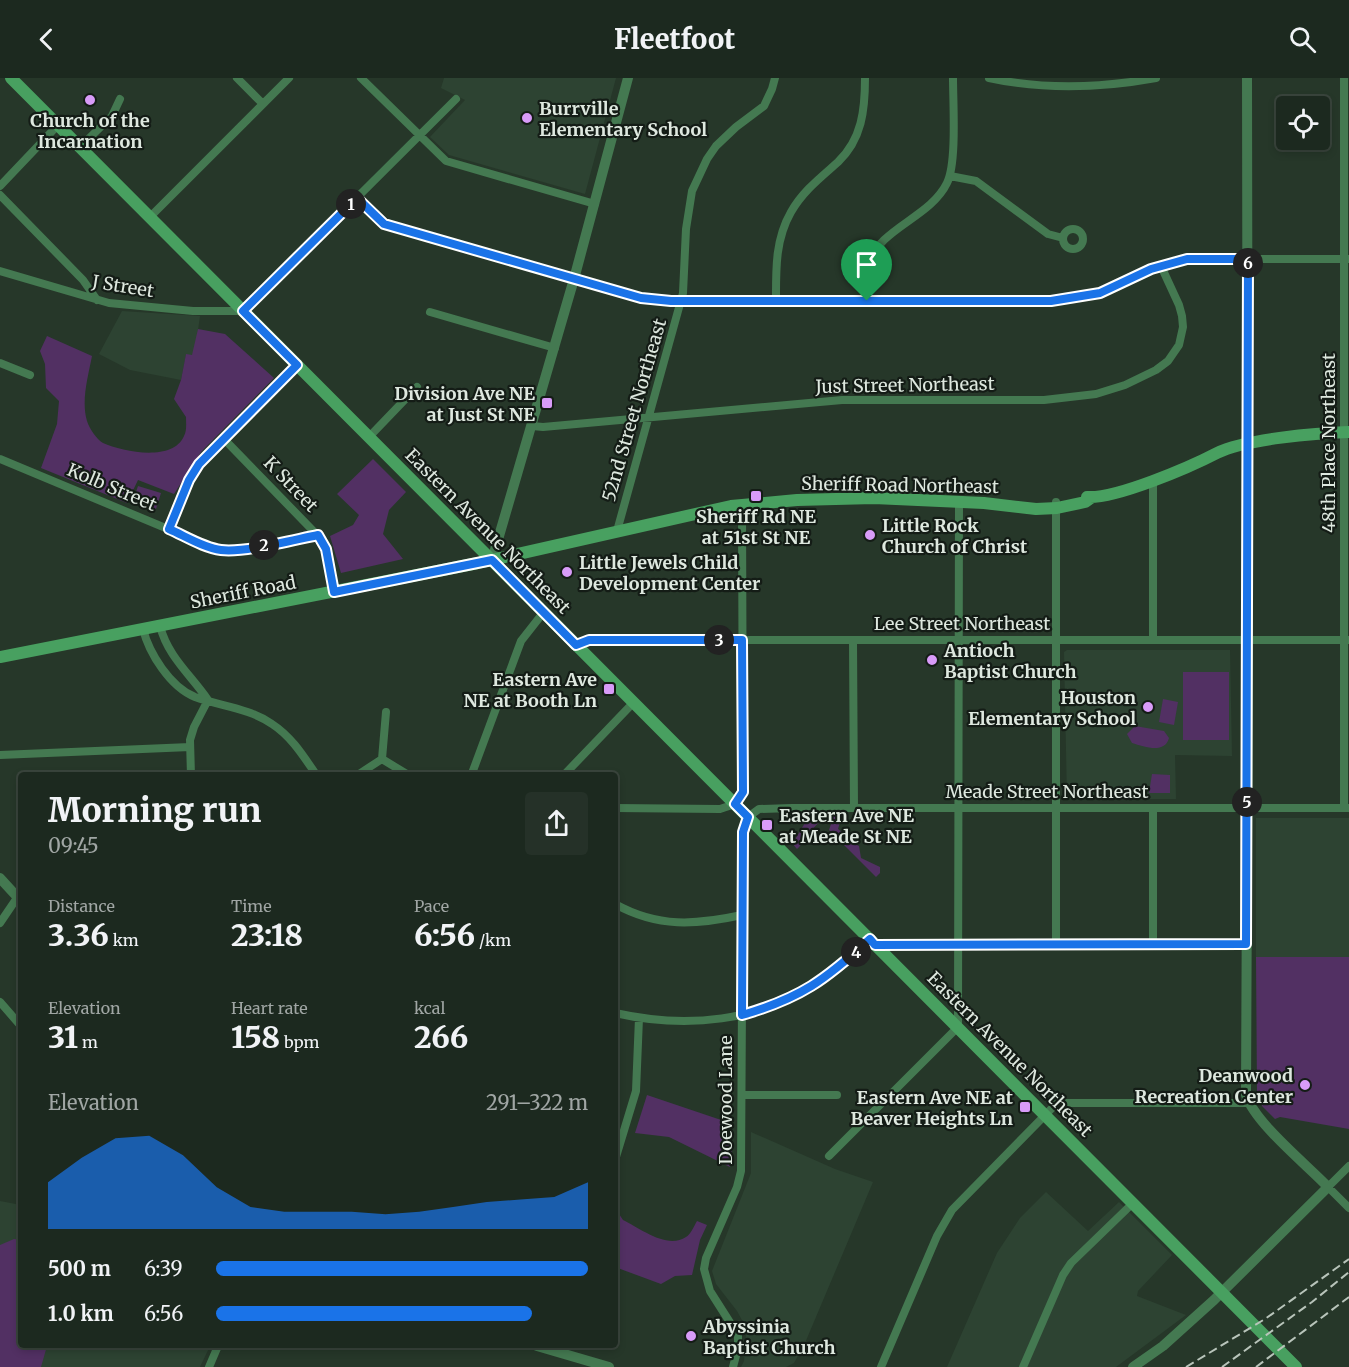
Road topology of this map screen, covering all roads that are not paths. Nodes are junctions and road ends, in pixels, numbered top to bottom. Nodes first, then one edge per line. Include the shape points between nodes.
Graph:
1 (11, 78) edge
2 (237, 78) edge
3 (289, 78) edge
4 (361, 78) edge
5 (628, 78) edge
6 (775, 78) edge
7 (865, 78) edge
8 (953, 78) edge
9 (989, 78) edge
10 (1156, 78) edge
11 (1247, 78) edge
12 (1344, 78) edge
13 (1052, 82) edge
14 (120, 99) dead end
15 (456, 99) dead end
16 (263, 104) junction
17 (58, 125) junction
18 (419, 136) junction
19 (80, 147) junction
20 (950, 176) junction
21 (0, 186) edge
22 (0, 195) edge
23 (357, 198) junction
24 (595, 204) junction
25 (150, 217) junction
26 (1063, 238) dead end
27 (1248, 259) junction
28 (1346, 259) edge
29 (1161, 266) junction
30 (0, 271) edge
31 (574, 279) junction
32 (96, 300) junction
33 (681, 301) junction
34 (776, 301) junction
35 (867, 301) junction
36 (243, 311) junction
37 (430, 312) dead end
38 (555, 348) junction
39 (0, 363) edge
40 (297, 365) junction
41 (30, 375) dead end
42 (417, 387) dead end
43 (648, 418) junction
44 (532, 426) junction
45 (1346, 435) edge
46 (369, 436) junction
47 (224, 439) junction
48 (1247, 447) junction
49 (0, 459) edge
50 (1153, 480) junction
51 (959, 502) junction
52 (1056, 505) junction
53 (742, 506) junction
54 (169, 529) junction
55 (617, 531) junction
56 (318, 535) junction
57 (492, 560) junction
58 (334, 592) junction
59 (543, 613) junction
60 (160, 626) junction
61 (143, 629) junction
62 (742, 640) junction
63 (853, 640) junction
64 (959, 640) junction
65 (1057, 640) junction
66 (1153, 640) junction
67 (1248, 640) junction
68 (1346, 640) edge
69 (576, 645) junction
70 (0, 657) edge
71 (208, 700) junction
72 (633, 702) junction
73 (386, 712) dead end
74 (190, 747) junction
75 (0, 755) edge
76 (382, 759) junction
77 (191, 772) edge
78 (314, 772) edge
79 (362, 772) edge
80 (403, 772) edge
81 (472, 772) edge
82 (567, 772) edge
83 (735, 804) junction
84 (618, 808) edge
85 (854, 808) junction
86 (958, 808) junction
87 (1056, 808) junction
88 (1153, 808) junction
89 (1247, 808) junction
90 (1346, 808) edge
91 (748, 817) junction
92 (0, 878) edge
93 (18, 895) edge
94 (18, 900) edge
95 (618, 905) edge
96 (742, 915) junction
97 (0, 923) edge
98 (872, 942) junction
99 (958, 944) junction
100 (1056, 944) junction
101 (1153, 944) junction
102 (1246, 944) junction
103 (0, 1002) edge
104 (618, 1014) edge
105 (742, 1015) junction
106 (639, 1018) junction
107 (18, 1023) edge
108 (958, 1027) junction
109 (742, 1095) junction
110 (837, 1095) dead end
111 (1249, 1103) junction
112 (1045, 1115) junction
113 (618, 1150) edge
114 (829, 1156) dead end
115 (1349, 1166) edge
116 (1328, 1186) junction
117 (1133, 1203) junction
118 (1349, 1208) edge
119 (1222, 1293) junction
120 (217, 1348) edge
121 (558, 1348) edge
122 (209, 1367) edge
123 (609, 1367) edge
124 (733, 1367) edge
125 (880, 1367) edge
126 (1023, 1367) edge
127 (1133, 1367) edge
128 (1296, 1367) edge

1 - 17 main road, Eastern Avenue Northeast
2 - 16 street
3 - 16 street
4 - 18 street
5 - 24 street
6 - 33 street, 52nd Street Northeast via 764,106 722,140 697,177 687,214
7 - 34 street via 863,116 856,137 838,162 807,189 785,224 777,254
8 - 20 street
9 - 13 street
10 - 13 street via 1109,85
11 - 27 street
12 - 28 street, 48th Place Northeast
14 - 19 street via 112,116
15 - 18 street
16 - 25 street
17 - 19 main road, Eastern Avenue Northeast
17 - 21 street
18 - 23 street
18 - 24 street via 453,164
19 - 25 main road, Eastern Avenue Northeast
20 - 26 street via 976,181 1048,234
20 - 35 street via 933,202 875,251 868,270
22 - 32 street via 83,279
23 - 31 street via 384,224
23 - 36 street
24 - 31 street
25 - 36 main road, Eastern Avenue Northeast
27 - 28 street
27 - 29 street via 1187,259
27 - 48 street
28 - 45 street, 48th Place Northeast
29 - 35 street via 1100,293 1066,300
29 - 43 street, Just Street Northeast via 1182,316 1179,345 1156,370 1106,391 1044,400 842,400
30 - 32 street, J Street
31 - 33 street via 641,298
31 - 38 street
32 - 36 street, J Street via 193,311
33 - 34 street
33 - 43 street, 52nd Street Northeast
34 - 35 street
36 - 40 main road, Eastern Avenue Northeast
37 - 38 street
38 - 44 street
39 - 41 street
40 - 46 main road, Eastern Avenue Northeast
40 - 47 street
42 - 46 street
43 - 44 street, Just Street Northeast
43 - 55 street, 52nd Street Northeast
44 - 57 street
45 - 48 main road, Sheriff Road Northeast
45 - 68 street, 48th Place Northeast
46 - 57 main road, Eastern Avenue Northeast
47 - 54 street via 193,472
47 - 56 street, K Street
48 - 50 main road, Sheriff Road Northeast
48 - 67 street
49 - 54 street, Kolb Street
50 - 52 main road, Sheriff Road Northeast via 1085,502
50 - 66 street
51 - 52 main road, Sheriff Road Northeast via 1026,508
51 - 53 main road, Sheriff Road Northeast via 844,498
51 - 64 street
52 - 65 street
53 - 55 main road, Sheriff Road Northeast
53 - 62 street
54 - 56 street, Kolb Street via 222,550
55 - 57 main road, Sheriff Road Northeast
56 - 58 street, K Street via 326,549
57 - 58 main road, Sheriff Road
57 - 59 main road, Eastern Avenue Northeast
58 - 60 main road, Sheriff Road
59 - 69 main road, Eastern Avenue Northeast
59 - 81 street via 521,641
60 - 61 main road, Sheriff Road
60 - 71 street via 172,654
61 - 70 main road, Sheriff Road
61 - 71 street via 153,655 167,675 186,693
62 - 63 street, Lee Street Northeast
62 - 69 street, Lee Street Northeast via 589,640
62 - 83 street via 743,792
63 - 64 street, Lee Street Northeast
63 - 85 street
64 - 65 street, Lee Street Northeast
64 - 86 street
65 - 66 street, Lee Street Northeast
65 - 87 street
66 - 67 street, Lee Street Northeast
67 - 68 street, Lee Street Northeast
67 - 89 street
68 - 90 street, 48th Place Northeast
69 - 72 main road, Eastern Avenue Northeast
71 - 74 street via 194,727
71 - 78 street via 272,723 294,743
72 - 82 street
72 - 83 main road, Eastern Avenue Northeast
73 - 76 street
74 - 75 street
74 - 77 street
76 - 79 street
76 - 80 street
83 - 84 street via 720,809
83 - 91 main road, Eastern Avenue Northeast
85 - 86 street, Meade Street Northeast
85 - 91 street, Meade Street Northeast via 759,809
86 - 87 street, Meade Street Northeast
86 - 99 street
87 - 88 street, Meade Street Northeast
87 - 100 street
88 - 89 street, Meade Street Northeast
88 - 101 street
89 - 90 street, Meade Street Northeast
89 - 102 street
91 - 96 street, Doewood Lane via 743,832
91 - 98 main road, Eastern Avenue Northeast
92 - 93 street
94 - 97 street
95 - 96 street via 644,917 671,922 705,923
96 - 105 street, Doewood Lane
98 - 99 street
98 - 105 street via 802,993
98 - 108 main road, Eastern Avenue Northeast
99 - 100 street
99 - 108 street
100 - 101 street
101 - 102 street
102 - 111 street
103 - 107 street
104 - 106 street
105 - 106 street via 694,1022
105 - 109 street, Doewood Lane
106 - 113 street via 636,1091
108 - 112 main road, Eastern Avenue Northeast
108 - 114 street
109 - 110 street
109 - 124 street, Doewood Lane via 741,1171 704,1269 712,1296 738,1335
111 - 112 street via 1057,1103
111 - 116 street via 1260,1120
112 - 117 main road, Eastern Avenue Northeast
112 - 125 street via 946,1219
115 - 116 street
116 - 118 street
116 - 119 street
117 - 119 main road, Eastern Avenue Northeast
117 - 126 street via 1071,1263
119 - 127 street via 1163,1346
119 - 128 main road, Eastern Avenue Northeast
120 - 122 street
121 - 123 street

